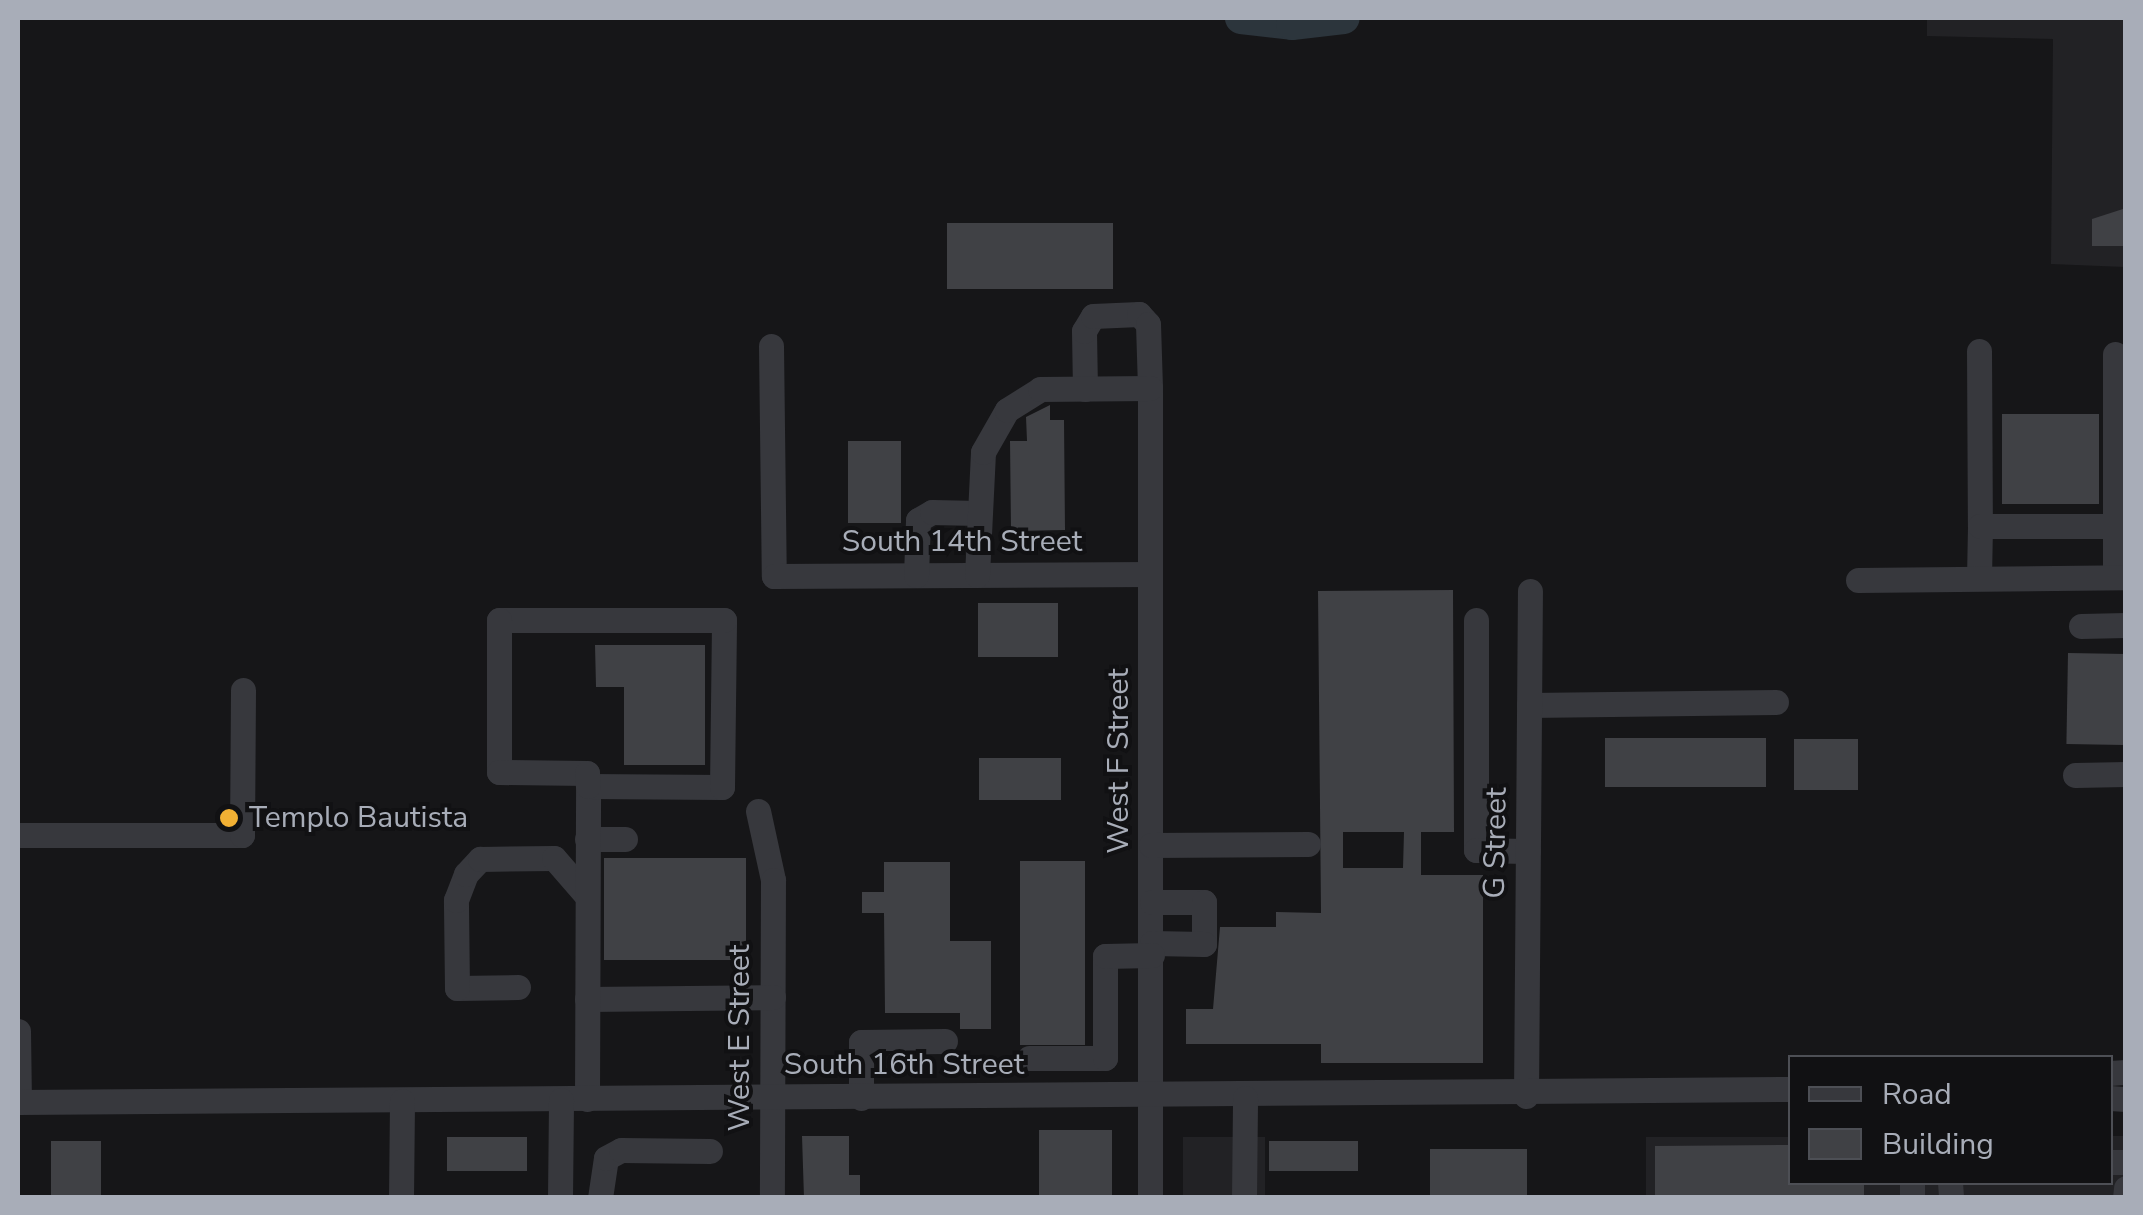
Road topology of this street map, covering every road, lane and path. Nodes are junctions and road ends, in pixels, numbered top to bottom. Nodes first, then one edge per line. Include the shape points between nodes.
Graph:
1 (771, 346) dead end
2 (1979, 352) dead end
3 (2115, 354) dead end
4 (1150, 388) junction
5 (1085, 389) junction
6 (980, 513) junction
7 (1980, 526) junction
8 (2121, 526) edge
9 (977, 574) junction
10 (1150, 574) junction
11 (916, 575) junction
12 (2120, 577) edge
13 (1979, 578) junction
14 (1858, 580) dead end
15 (1530, 591) dead end
16 (1476, 620) dead end
17 (2126, 625) edge
18 (2081, 626) dead end
19 (243, 690) dead end
20 (1776, 702) dead end
21 (1530, 705) junction
22 (2076, 774) dead end
23 (2126, 774) edge
24 (588, 786) junction
25 (758, 811) dead end
26 (18, 835) edge
27 (587, 839) junction
28 (625, 839) dead end
29 (1152, 844) junction
30 (1308, 844) dead end
31 (1528, 851) junction
32 (587, 896) junction
33 (1152, 902) junction
34 (1152, 949) junction
35 (518, 987) dead end
36 (773, 997) junction
37 (587, 999) junction
38 (18, 1030) edge
39 (945, 1041) dead end
40 (1029, 1058) dead end
41 (1072, 1058) junction
42 (1788, 1090) edge
43 (1526, 1096) junction
44 (772, 1098) junction
45 (861, 1098) junction
46 (1072, 1098) junction
47 (1152, 1098) junction
48 (1245, 1098) junction
49 (574, 1100) junction
50 (18, 1102) edge
51 (402, 1102) junction
52 (710, 1152) dead end
53 (2126, 1188) edge
54 (402, 1198) edge
55 (560, 1198) edge
56 (600, 1198) edge
57 (772, 1198) edge
58 (1150, 1198) edge
59 (1244, 1198) edge
60 (2125, 1198) edge

1 - 11 street, South 14th Street via 774,576
2 - 7 street
3 - 8 street
4 - 5 street
4 - 5 street, West F Street via 1148,324 1139,314 1093,316 1084,331
4 - 10 street, West F Street
5 - 6 street via 1022,396 991,428
6 - 9 street
6 - 11 street via 932,512 918,520
7 - 8 street
7 - 13 street
8 - 12 street
9 - 10 street, South 14th Street
9 - 11 street, South 14th Street
10 - 29 street, West F Street
12 - 13 street
13 - 14 street
15 - 21 street, G Street
16 - 31 street via 1476,850
17 - 18 street
19 - 26 street via 242,835
20 - 21 street
21 - 31 street, G Street
22 - 23 street
24 - 24 street via 722,787 724,620 499,620 499,772 587,773
24 - 27 street
25 - 36 street, West E Street via 774,880
27 - 28 street
27 - 32 street
29 - 30 street
29 - 33 street, West F Street
31 - 43 street, G Street
32 - 35 street via 554,858 480,859 466,874 456,900 457,988
32 - 37 street
33 - 34 street, West F Street
33 - 34 street via 1204,902 1204,944
34 - 41 street via 1105,956 1104,1058
34 - 47 street, West F Street
36 - 37 street
36 - 44 street, West E Street
37 - 49 street
38 - 50 street
39 - 45 street via 861,1042
40 - 41 street
41 - 46 street
42 - 43 street, South 16th Street
43 - 48 street, South 16th Street
44 - 45 street, South 16th Street
44 - 49 street, South 16th Street
44 - 57 street, West E Street
45 - 46 street, South 16th Street
46 - 47 street, South 16th Street
47 - 48 street, South 16th Street
47 - 58 street, West F Street
48 - 59 street
49 - 51 street, South 16th Street
49 - 55 street
50 - 51 street, South 16th Street
51 - 54 street
52 - 56 street via 621,1150 606,1158
53 - 60 street

